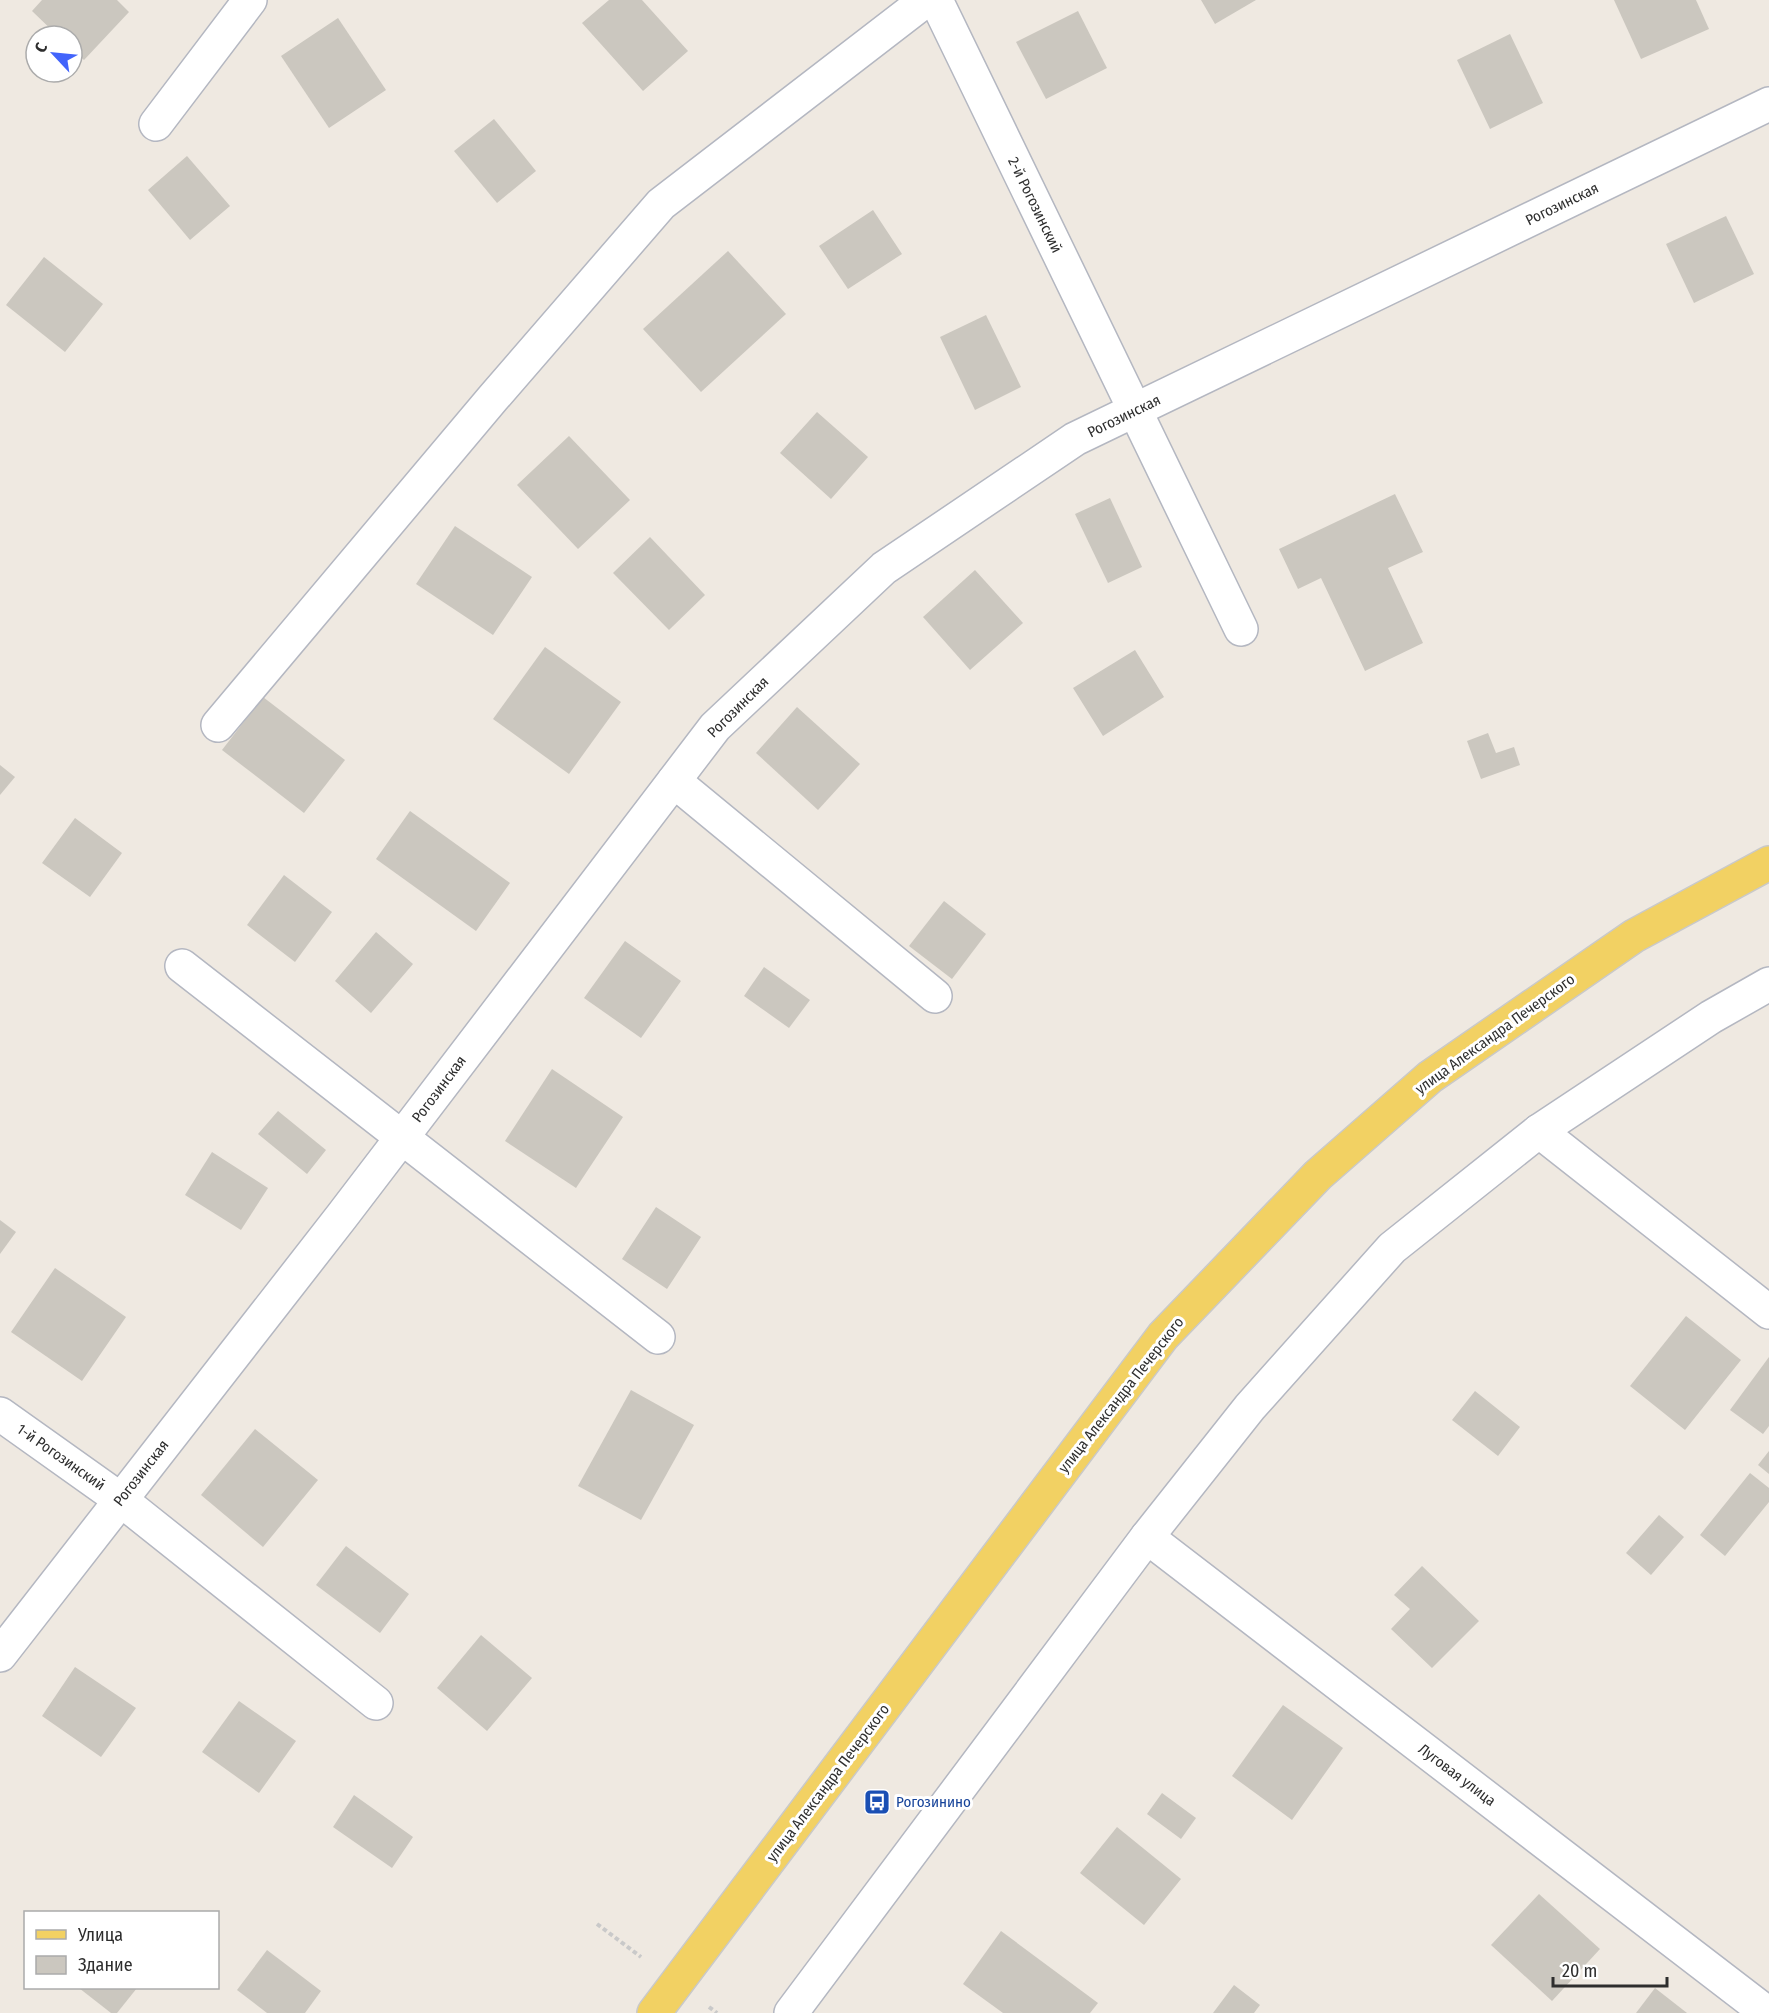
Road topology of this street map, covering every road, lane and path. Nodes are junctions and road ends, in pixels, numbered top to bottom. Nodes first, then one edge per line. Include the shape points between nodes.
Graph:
1 (250, 0) edge
2 (926, 0) edge
3 (936, 0) edge
4 (1769, 104) edge
5 (156, 124) dead end
6 (1135, 411) junction
7 (1241, 629) dead end
8 (218, 725) dead end
9 (674, 781) junction
10 (1769, 863) edge
11 (182, 966) dead end
12 (1769, 984) edge
13 (935, 996) dead end
14 (1539, 1131) junction
15 (402, 1137) junction
16 (1769, 1312) edge
17 (658, 1337) dead end
18 (0, 1414) edge
19 (121, 1500) junction
20 (1147, 1537) junction
21 (0, 1655) edge
22 (376, 1703) dead end
23 (597, 1924) dead end
24 (641, 1957) dead end
25 (709, 2007) dead end
26 (654, 2013) edge
27 (717, 2013) edge
28 (791, 2013) edge
29 (1767, 2013) edge

1 - 5 street
2 - 8 street via 661,204
3 - 6 street, 2-й Рогозинский
4 - 6 street, Рогозинская
6 - 7 street, 2-й Рогозинский
6 - 9 street, Рогозинская via 1075,439 884,568 715,727
9 - 13 street
9 - 15 street, Рогозинская
10 - 26 main road, улица Александра Печерского via 1634,936 1430,1077 1318,1174 1163,1336
11 - 15 street
12 - 14 street via 1711,1017
14 - 16 street
14 - 20 street via 1392,1248 1250,1407
15 - 17 street
15 - 19 street, Рогозинская
18 - 19 street, 1-й Рогозинский
19 - 21 street, Рогозинская
19 - 22 street, 1-й Рогозинский
20 - 28 street
20 - 29 street, Луговая улица
23 - 24 path
25 - 27 path

